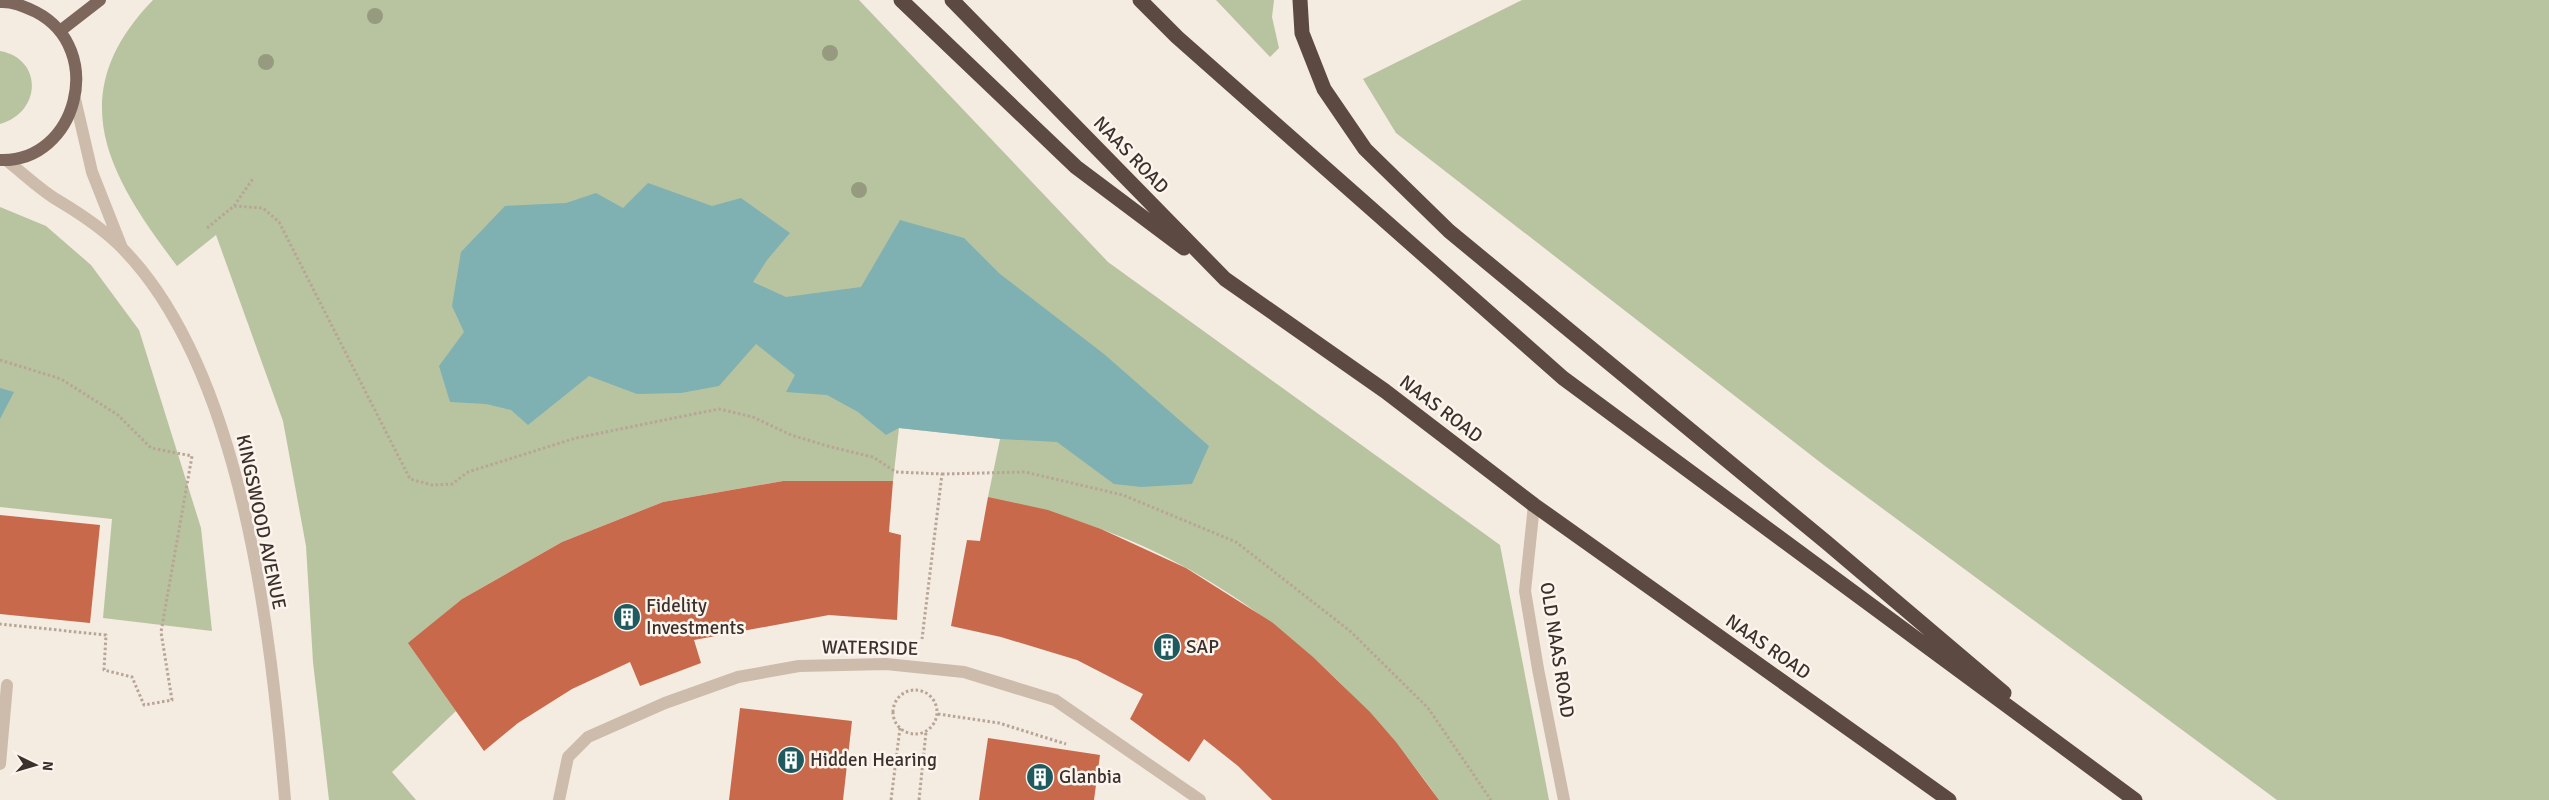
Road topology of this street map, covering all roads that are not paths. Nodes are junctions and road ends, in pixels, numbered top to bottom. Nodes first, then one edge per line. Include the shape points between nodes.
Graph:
1 (100, 0) edge
2 (901, 0) edge
3 (952, 0) edge
4 (1140, 0) edge
5 (1300, 0) edge
6 (0, 2) edge
7 (60, 31) junction
8 (75, 99) junction
9 (3, 160) edge
10 (122, 248) junction
11 (1225, 279) junction
12 (1534, 505) junction
13 (7, 685) dead end
14 (0, 764) edge
15 (2114, 787) junction
16 (285, 800) edge
17 (559, 800) edge
18 (1200, 800) edge
19 (1564, 800) edge
20 (1950, 800) edge
21 (2134, 800) edge

1 - 7 main road
2 - 11 highway via 1076,167
3 - 11 highway, NAAS ROAD
4 - 15 highway via 1177,37 1563,378
5 - 15 highway via 1302,33 1324,89 1365,150 1449,231 1826,542
6 - 7 main road via 25,6 44,16
7 - 8 main road via 72,52 77,75
8 - 9 main road via 66,122 50,140 30,154
8 - 10 street, KINGSWOOD AVENUE via 92,172
9 - 10 street, KINGSWOOD AVENUE
10 - 16 street, KINGSWOOD AVENUE via 156,289 193,355 221,427 243,510 262,609 279,729
11 - 12 highway, NAAS ROAD via 1385,391
12 - 19 street, OLD NAAS ROAD via 1525,591
12 - 20 highway, NAAS ROAD
13 - 14 street
15 - 21 highway
17 - 18 street, WATERSIDE via 568,758 588,737 665,703 738,677 799,666 886,664 964,672 1055,700

